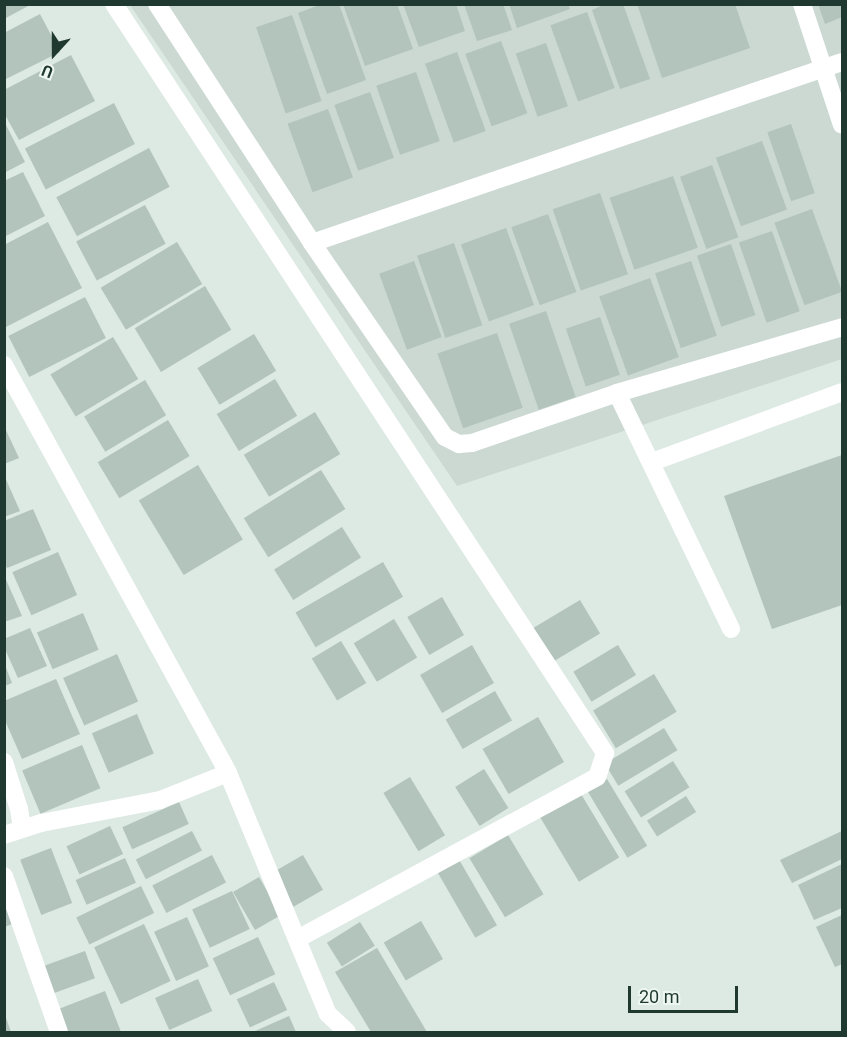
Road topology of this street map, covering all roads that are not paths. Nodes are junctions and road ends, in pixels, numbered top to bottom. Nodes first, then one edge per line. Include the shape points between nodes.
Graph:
1 (114, 4) edge
2 (802, 4) edge
3 (162, 6) edge
4 (843, 62) edge
5 (825, 69) junction
6 (843, 125) edge
7 (312, 243) junction
8 (843, 327) edge
9 (4, 365) edge
10 (843, 392) edge
11 (617, 393) junction
12 (651, 462) junction
13 (731, 629) dead end
14 (4, 762) edge
15 (228, 773) junction
16 (22, 828) junction
17 (4, 835) edge
18 (4, 876) edge
19 (297, 939) junction
20 (59, 1032) edge
21 (347, 1032) edge

1 - 19 street via 605,753 597,777
2 - 5 street
3 - 7 street
4 - 5 street
5 - 6 street
5 - 7 street
7 - 11 street via 445,437 459,444 472,443
8 - 11 street
9 - 15 street
10 - 12 street
11 - 12 street
12 - 13 street
14 - 16 street
15 - 16 street via 160,800
15 - 19 street
16 - 17 street
18 - 20 street
19 - 21 street via 328,1014

